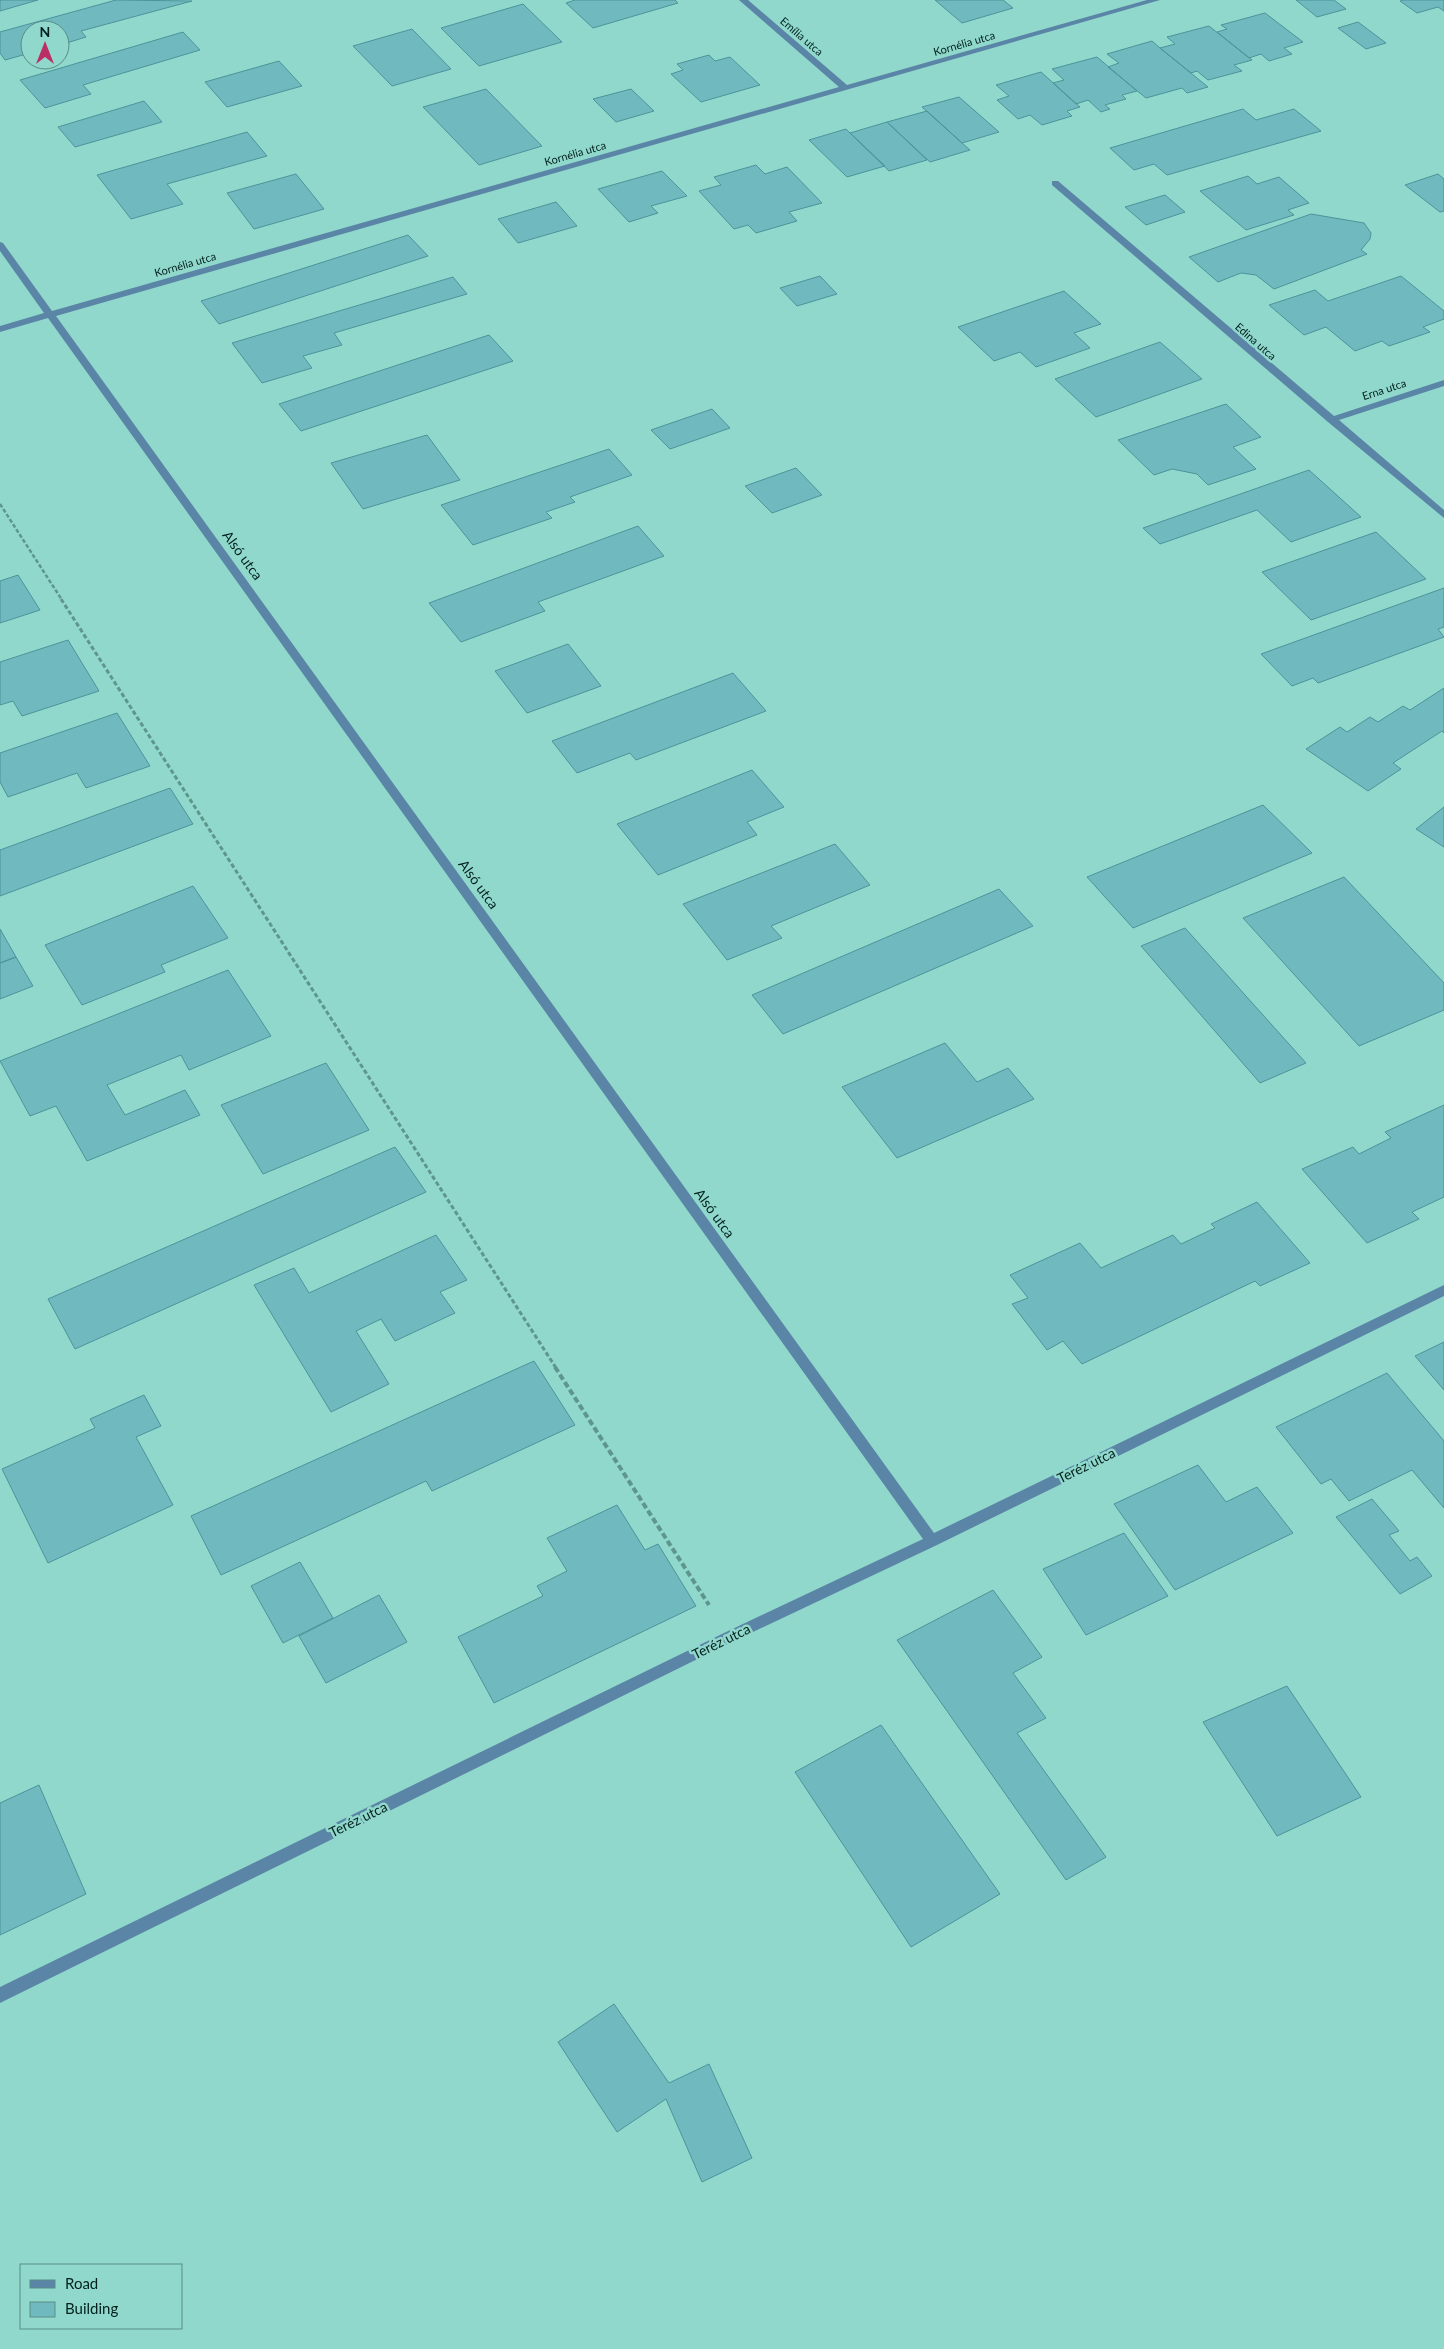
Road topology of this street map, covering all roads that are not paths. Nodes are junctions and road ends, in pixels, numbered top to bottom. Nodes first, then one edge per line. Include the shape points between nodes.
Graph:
1 (743, 0) edge
2 (1156, 0) edge
3 (845, 88) junction
4 (1054, 183) dead end
5 (0, 245) edge
6 (51, 314) junction
7 (0, 329) edge
8 (1444, 383) edge
9 (1331, 420) junction
10 (1444, 515) edge
11 (1444, 1290) edge
12 (932, 1541) junction
13 (0, 1995) edge

1 - 3 street, Emília utca
2 - 3 street, Kornélia utca
3 - 6 street, Kornélia utca
4 - 9 street, Edina utca
5 - 6 street, Alsó utca
6 - 7 street, Kornélia utca
6 - 12 street, Alsó utca
8 - 9 street, Erna utca
9 - 10 street, Edina utca
11 - 12 street, Teréz utca
12 - 13 street, Teréz utca via 729,1637

